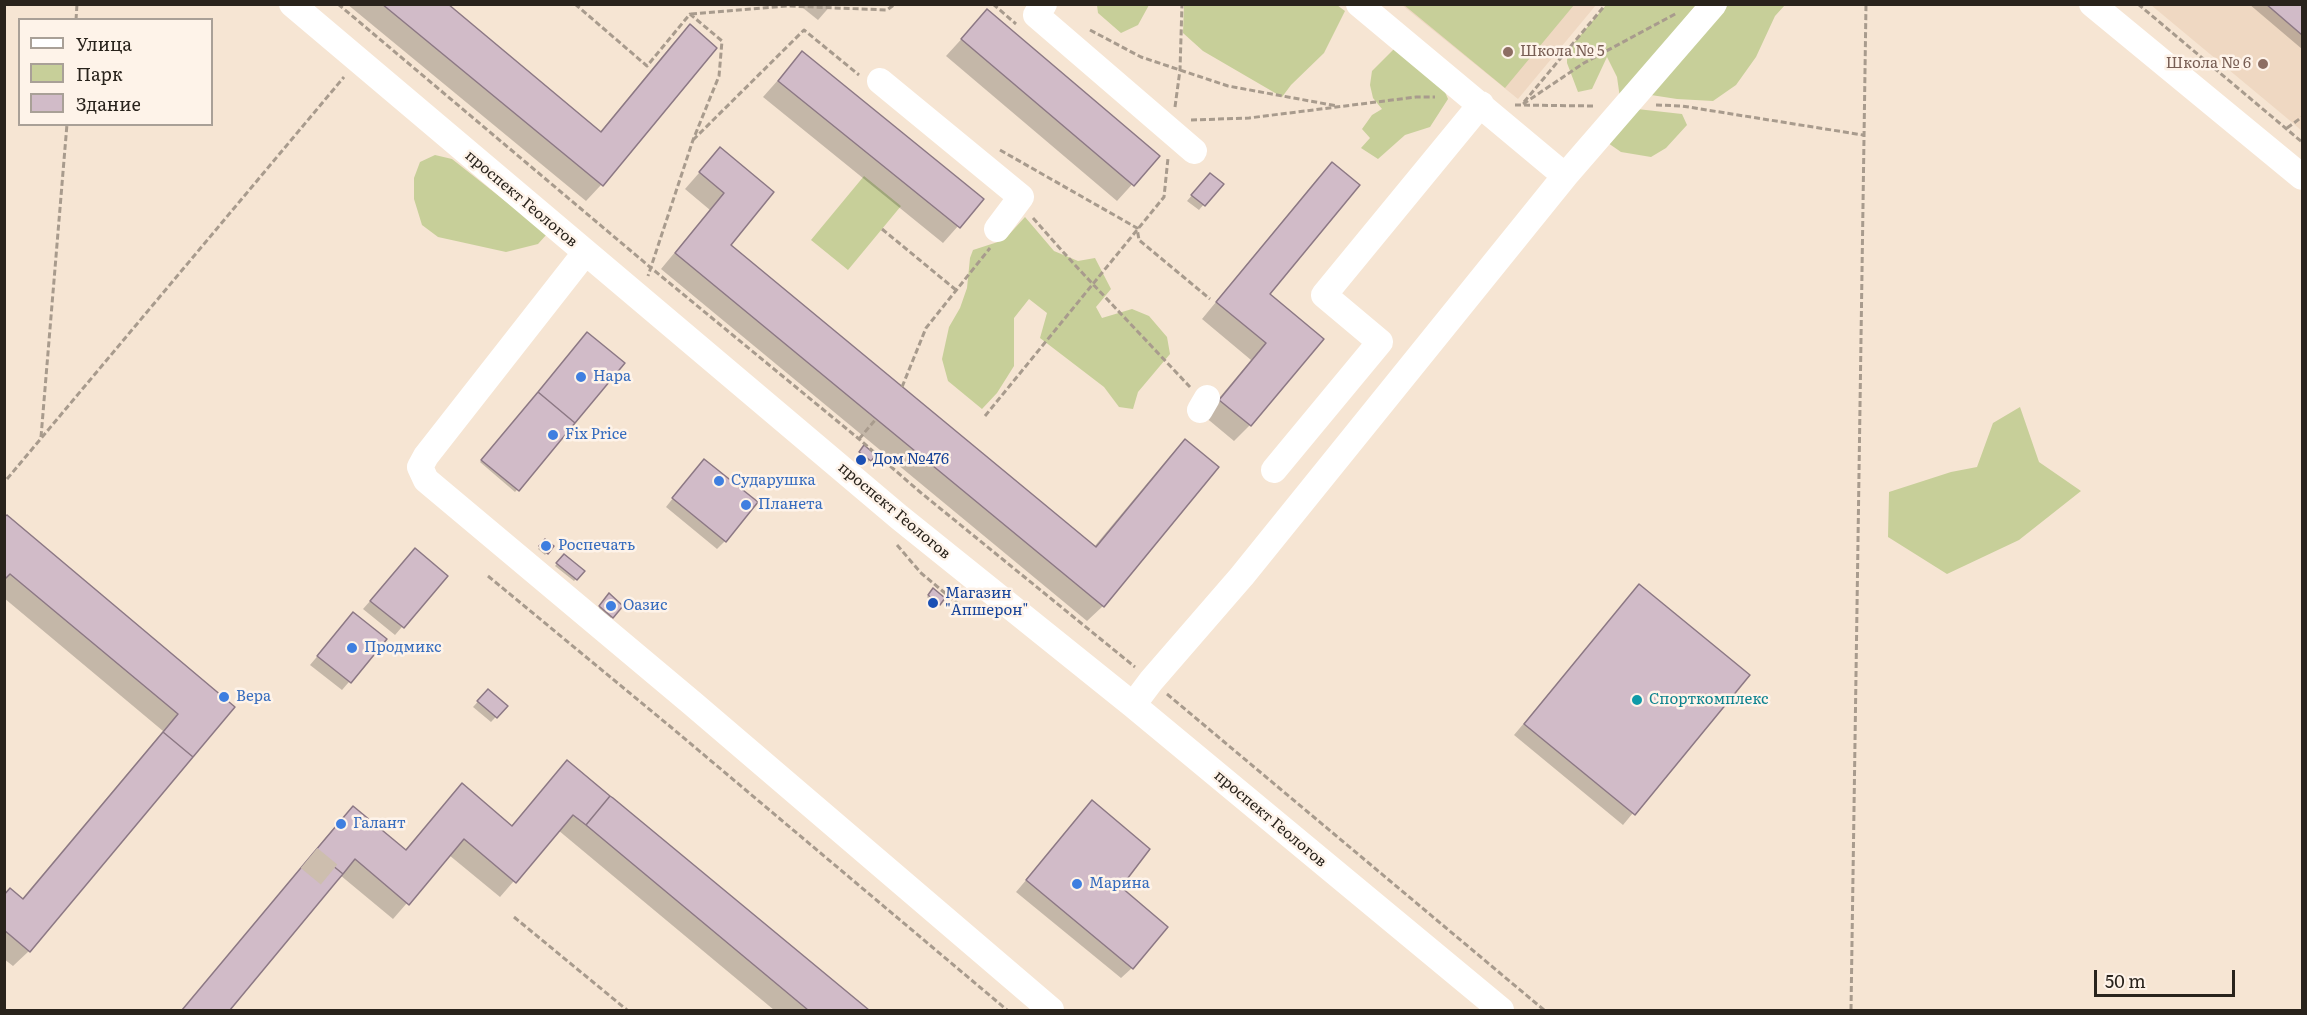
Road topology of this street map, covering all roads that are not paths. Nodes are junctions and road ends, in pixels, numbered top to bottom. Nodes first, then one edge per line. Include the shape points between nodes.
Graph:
1 (292, 4) edge
2 (1359, 4) edge
3 (1714, 4) edge
4 (2092, 4) edge
5 (1040, 10) edge
6 (869, 78) road end
7 (1481, 104) junction
8 (1194, 151) dead end
9 (1565, 176) junction
10 (2302, 177) edge
11 (995, 237) road end
12 (585, 253) junction
13 (1274, 470) dead end
14 (1133, 705) junction
15 (1050, 1011) edge
16 (1501, 1011) edge

1 - 12 street, проспект Геологов
2 - 7 street
3 - 9 street
4 - 10 street
5 - 8 street via 1172,125
6 - 11 street via 1022,197
7 - 9 street
7 - 13 street via 1324,295 1380,342
9 - 14 street
12 - 14 street, проспект Геологов via 899,517
12 - 15 street via 426,456 420,467 426,480
14 - 16 street, проспект Геологов

